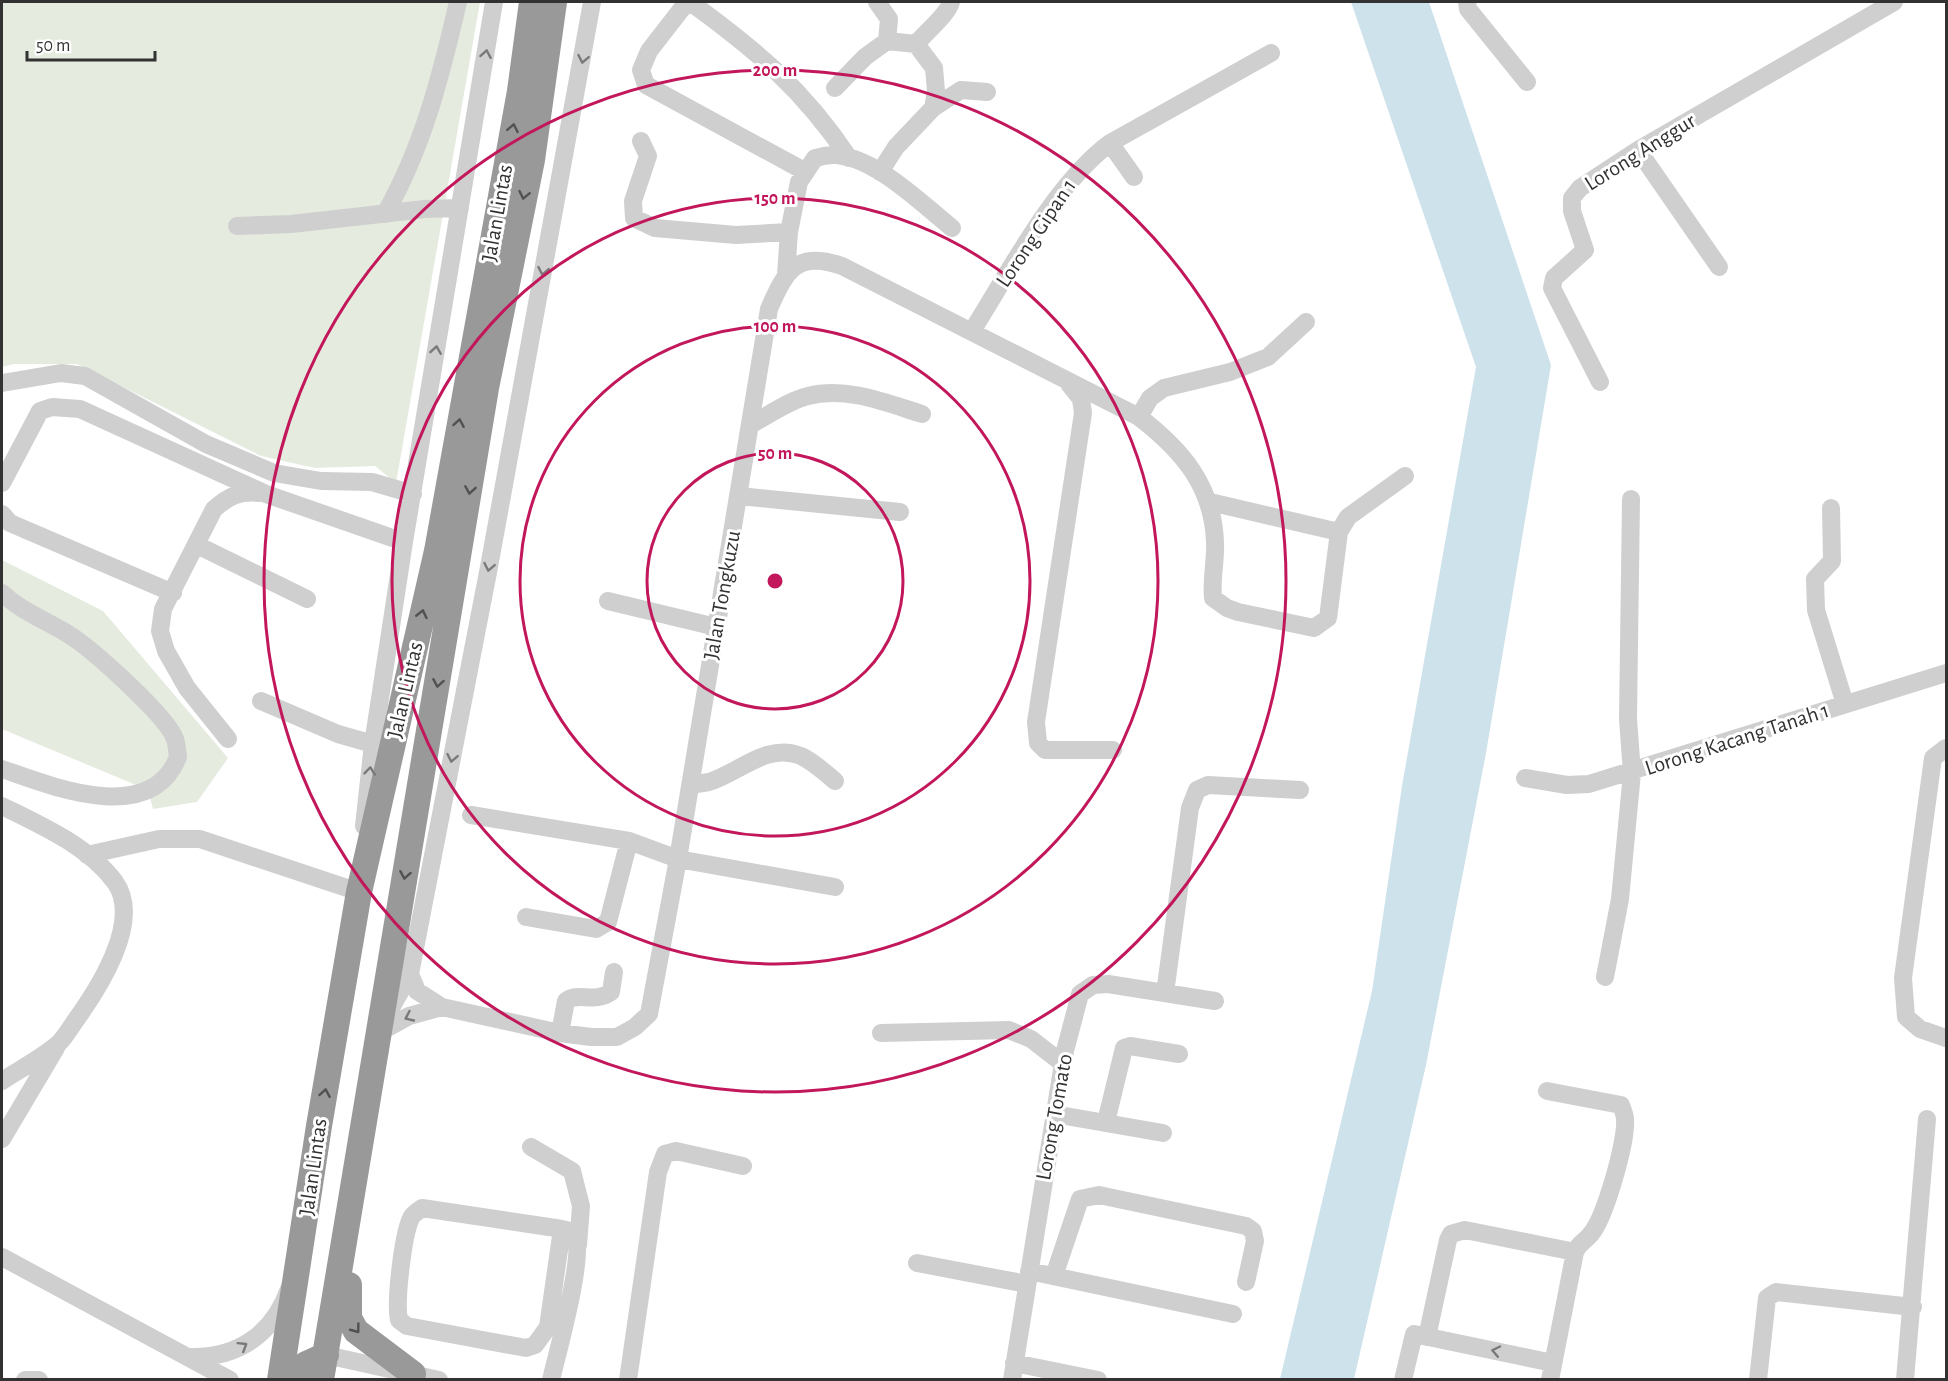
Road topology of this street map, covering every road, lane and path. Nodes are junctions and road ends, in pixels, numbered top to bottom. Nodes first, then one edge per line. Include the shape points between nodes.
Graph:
1 (458, 2) edge
2 (494, 2) edge
3 (532, 2) edge
4 (554, 2) edge
5 (592, 2) edge
6 (689, 2) edge
7 (877, 2) edge
8 (951, 2) edge
9 (1467, 2) edge
10 (1894, 2) edge
11 (887, 41) junction
12 (916, 44) junction
13 (1271, 53) dead end
14 (1527, 82) dead end
15 (835, 88) dead end
16 (987, 92) dead end
17 (530, 93) junction
18 (933, 108) junction
19 (641, 141) dead end
20 (1110, 144) junction
21 (1638, 150) junction
22 (849, 158) junction
23 (880, 171) junction
24 (806, 172) junction
25 (1134, 177) dead end
26 (460, 208) junction
27 (385, 214) junction
28 (237, 226) dead end
29 (952, 228) dead end
30 (789, 232) junction
31 (1719, 267) dead end
32 (786, 275) junction
33 (1306, 322) dead end
34 (972, 331) junction
35 (1066, 380) junction
36 (1600, 382) dead end
37 (2, 383) edge
38 (922, 414) dead end
39 (1139, 417) junction
40 (750, 425) junction
41 (1405, 476) dead end
42 (2, 483) edge
43 (266, 494) junction
44 (413, 494) junction
45 (739, 496) junction
46 (1631, 499) dead end
47 (1210, 502) junction
48 (1831, 508) dead end
49 (900, 512) dead end
50 (2, 514) edge
51 (1339, 532) junction
52 (404, 542) junction
53 (198, 545) junction
54 (2, 593) edge
55 (174, 593) junction
56 (307, 599) dead end
57 (608, 601) dead end
58 (716, 627) junction
59 (1947, 673) edge
60 (261, 701) dead end
61 (1845, 704) junction
62 (228, 739) dead end
63 (373, 744) junction
64 (1947, 748) edge
65 (1113, 750) dead end
66 (2, 769) edge
67 (1632, 773) junction
68 (1525, 778) dead end
69 (834, 781) dead end
70 (690, 785) junction
71 (1300, 790) dead end
72 (2, 806) edge
73 (471, 815) dead end
74 (629, 841) junction
75 (87, 855) junction
76 (678, 859) junction
77 (835, 887) dead end
78 (359, 892) junction
79 (526, 917) dead end
80 (615, 972) dead end
81 (410, 974) junction
82 (1605, 977) dead end
83 (1165, 993) junction
84 (1215, 1001) dead end
85 (442, 1007) junction
86 (378, 1033) junction
87 (560, 1033) junction
88 (881, 1033) dead end
89 (1947, 1038) edge
90 (59, 1042) junction
91 (1179, 1054) dead end
92 (1062, 1063) junction
93 (2, 1081) edge
94 (1547, 1091) dead end
95 (1054, 1114) junction
96 (1927, 1119) dead end
97 (1106, 1122) junction
98 (1163, 1133) dead end
99 (2, 1139) edge
100 (531, 1147) dead end
101 (743, 1166) dead end
102 (562, 1229) junction
103 (344, 1233) junction
104 (577, 1250) junction
105 (1575, 1252) junction
106 (2, 1257) edge
107 (298, 1263) junction
108 (917, 1263) dead end
109 (1054, 1276) junction
110 (1028, 1277) junction
111 (1246, 1282) dead end
112 (1913, 1307) junction
113 (1233, 1314) dead end
114 (1427, 1337) junction
115 (187, 1357) junction
116 (323, 1367) edge
117 (1013, 1371) edge
118 (1551, 1371) edge
119 (1065, 1376) edge
120 (406, 1377) edge
121 (25, 1380) edge
122 (39, 1380) edge
123 (230, 1380) edge
124 (280, 1380) edge
125 (295, 1380) edge
126 (438, 1380) edge
127 (551, 1380) edge
128 (628, 1380) edge
129 (1098, 1380) edge
130 (1403, 1380) edge
131 (1758, 1380) edge
132 (1905, 1380) edge

1 - 27 street via 428,118 407,176
26 -> 2 street
3 - 17 highway, Jalan Lintas
4 - 17 highway, Jalan Lintas
5 -> 81 street
6 - 22 street via 748,44 796,88
6 - 24 street via 649,51 641,70 646,85
7 - 11 street via 889,19
8 - 12 street via 950,9 930,25
9 - 14 street via 1468,9
10 - 21 street, Lorong Anggur
11 - 12 street
11 - 15 street
12 - 18 street via 934,68
13 - 20 street, Lorong Gipan 1
16 - 18 street via 961,90
78 -> 17 highway, Jalan Lintas via 437,551
17 -> 86 highway, Jalan Lintas via 532,160 486,388
18 - 23 street via 896,147
19 - 30 street via 648,156 633,201 634,219 655,228 736,234
20 - 25 street
20 - 34 street, Lorong Gipan 1 via 1087,160 1069,181
21 - 31 street
21 - 36 street, Lorong Anggur via 1580,188 1572,198 1572,211 1585,250 1554,278 1551,288
22 - 23 street
22 - 24 street via 832,154 814,158
23 - 29 street
24 - 30 street via 799,183
26 - 27 street
44 -> 26 street
27 - 28 street
30 - 32 street
32 - 34 street, Jalan Tongkuzu via 807,259 822,258
32 - 40 street, Jalan Tongkuzu via 769,309
33 - 39 street via 1268,357 1230,372 1164,388 1150,398
34 - 35 street, Jalan Tongkuzu
35 - 39 street, Jalan Tongkuzu
35 - 65 street via 1081,399 1083,412 1044,660 1036,722 1038,743 1045,750
37 - 44 street via 61,374 85,376 206,444 274,473 321,481 372,482
38 - 40 street via 867,396 809,395
39 - 47 street, Jalan Tongkuzu via 1163,435 1180,455
40 - 45 street, Jalan Tongkuzu
41 - 51 street via 1348,517
42 - 43 street via 40,411 65,406 80,409
43 - 52 street
43 - 53 street via 243,491 227,498 214,509
44 - 52 street
45 - 49 street
45 - 58 street, Jalan Tongkuzu
46 - 67 street via 1628,719
47 - 51 street
47 - 51 street via 1215,544 1213,598 1238,612 1314,628 1328,618
48 - 61 street via 1832,561 1815,579 1816,610
50 - 55 street via 10,523
52 - 63 street
53 - 55 street
53 - 56 street
54 - 66 street via 16,606 70,635 109,665 164,721 175,739 178,757 163,782 149,790 113,797 63,790
55 - 62 street via 163,609 160,631 165,651 187,688
57 - 58 street
58 - 70 street, Jalan Tongkuzu
59 - 61 street, Lorong Kacang Tanah 1
60 - 63 street via 338,734
61 - 67 street, Lorong Kacang Tanah 1
78 -> 63 street
64 - 89 street via 1933,758 1903,978 1906,1017 1920,1029
67 - 68 street, Lorong Kacang Tanah 1 via 1577,786
67 - 82 street via 1620,899
69 - 70 street via 798,755 770,754 709,782
70 - 76 street, Jalan Tongkuzu
71 - 83 street via 1208,785 1197,790 1190,808
72 - 75 street via 49,829
73 - 74 street
74 - 76 street
74 - 79 street via 608,922 596,929
75 - 78 street via 159,840 200,839
75 - 90 street via 115,882 122,895 122,928 95,992
76 - 77 street
76 - 87 street, Jalan Tongkuzu via 649,1014 617,1037
107 -> 78 highway, Jalan Lintas
80 - 87 street via 611,992 602,998 573,997 566,1001
81 - 85 street, Jalan Tongkuzu via 417,991
81 - 86 street
83 - 84 street, Lorong Tomato
83 - 92 street, Lorong Tomato via 1093,985 1080,994
85 -> 86 street, Jalan Tongkuzu via 417,1013
85 - 87 street, Jalan Tongkuzu
86 - 103 highway, Jalan Lintas
88 - 92 street via 1008,1030 1031,1039
90 - 93 street
90 - 99 street
91 - 97 street via 1124,1048
92 - 95 street, Lorong Tomato
94 - 105 street via 1621,1105 1625,1119 1616,1172 1604,1205 1590,1235 1580,1241
95 - 97 street
95 - 110 street, Lorong Tomato
96 - 112 street
97 - 98 street
100 - 104 street via 572,1171 581,1206
101 - 128 street via 676,1151 665,1154 658,1172
102 - 102 street via 422,1208 412,1216 408,1231 398,1290 399,1320 407,1326 515,1346 535,1345 548,1327
102 - 104 street via 575,1237
103 - 116 highway, Jalan Lintas
103 -> 120 highway via 351,1251 349,1318 356,1331
104 - 127 street via 567,1316
105 - 114 street via 1465,1230 1452,1234
105 - 118 street
106 - 115 street
115 -> 107 street via 223,1356 254,1338 284,1302
107 - 124 highway, Jalan Lintas
108 - 110 street
109 - 110 street
109 - 111 street via 1080,1199 1099,1195 1246,1226 1253,1231 1254,1241
109 - 113 street
110 - 117 street, Lorong Tomato
112 - 131 street via 1776,1292 1767,1298
112 - 132 street
118 -> 114 street
114 - 130 street via 1414,1334
115 - 123 street
116 - 120 street
116 - 125 highway via 306,1364
117 - 119 street
119 - 129 street
120 - 126 street
121 - 122 street

